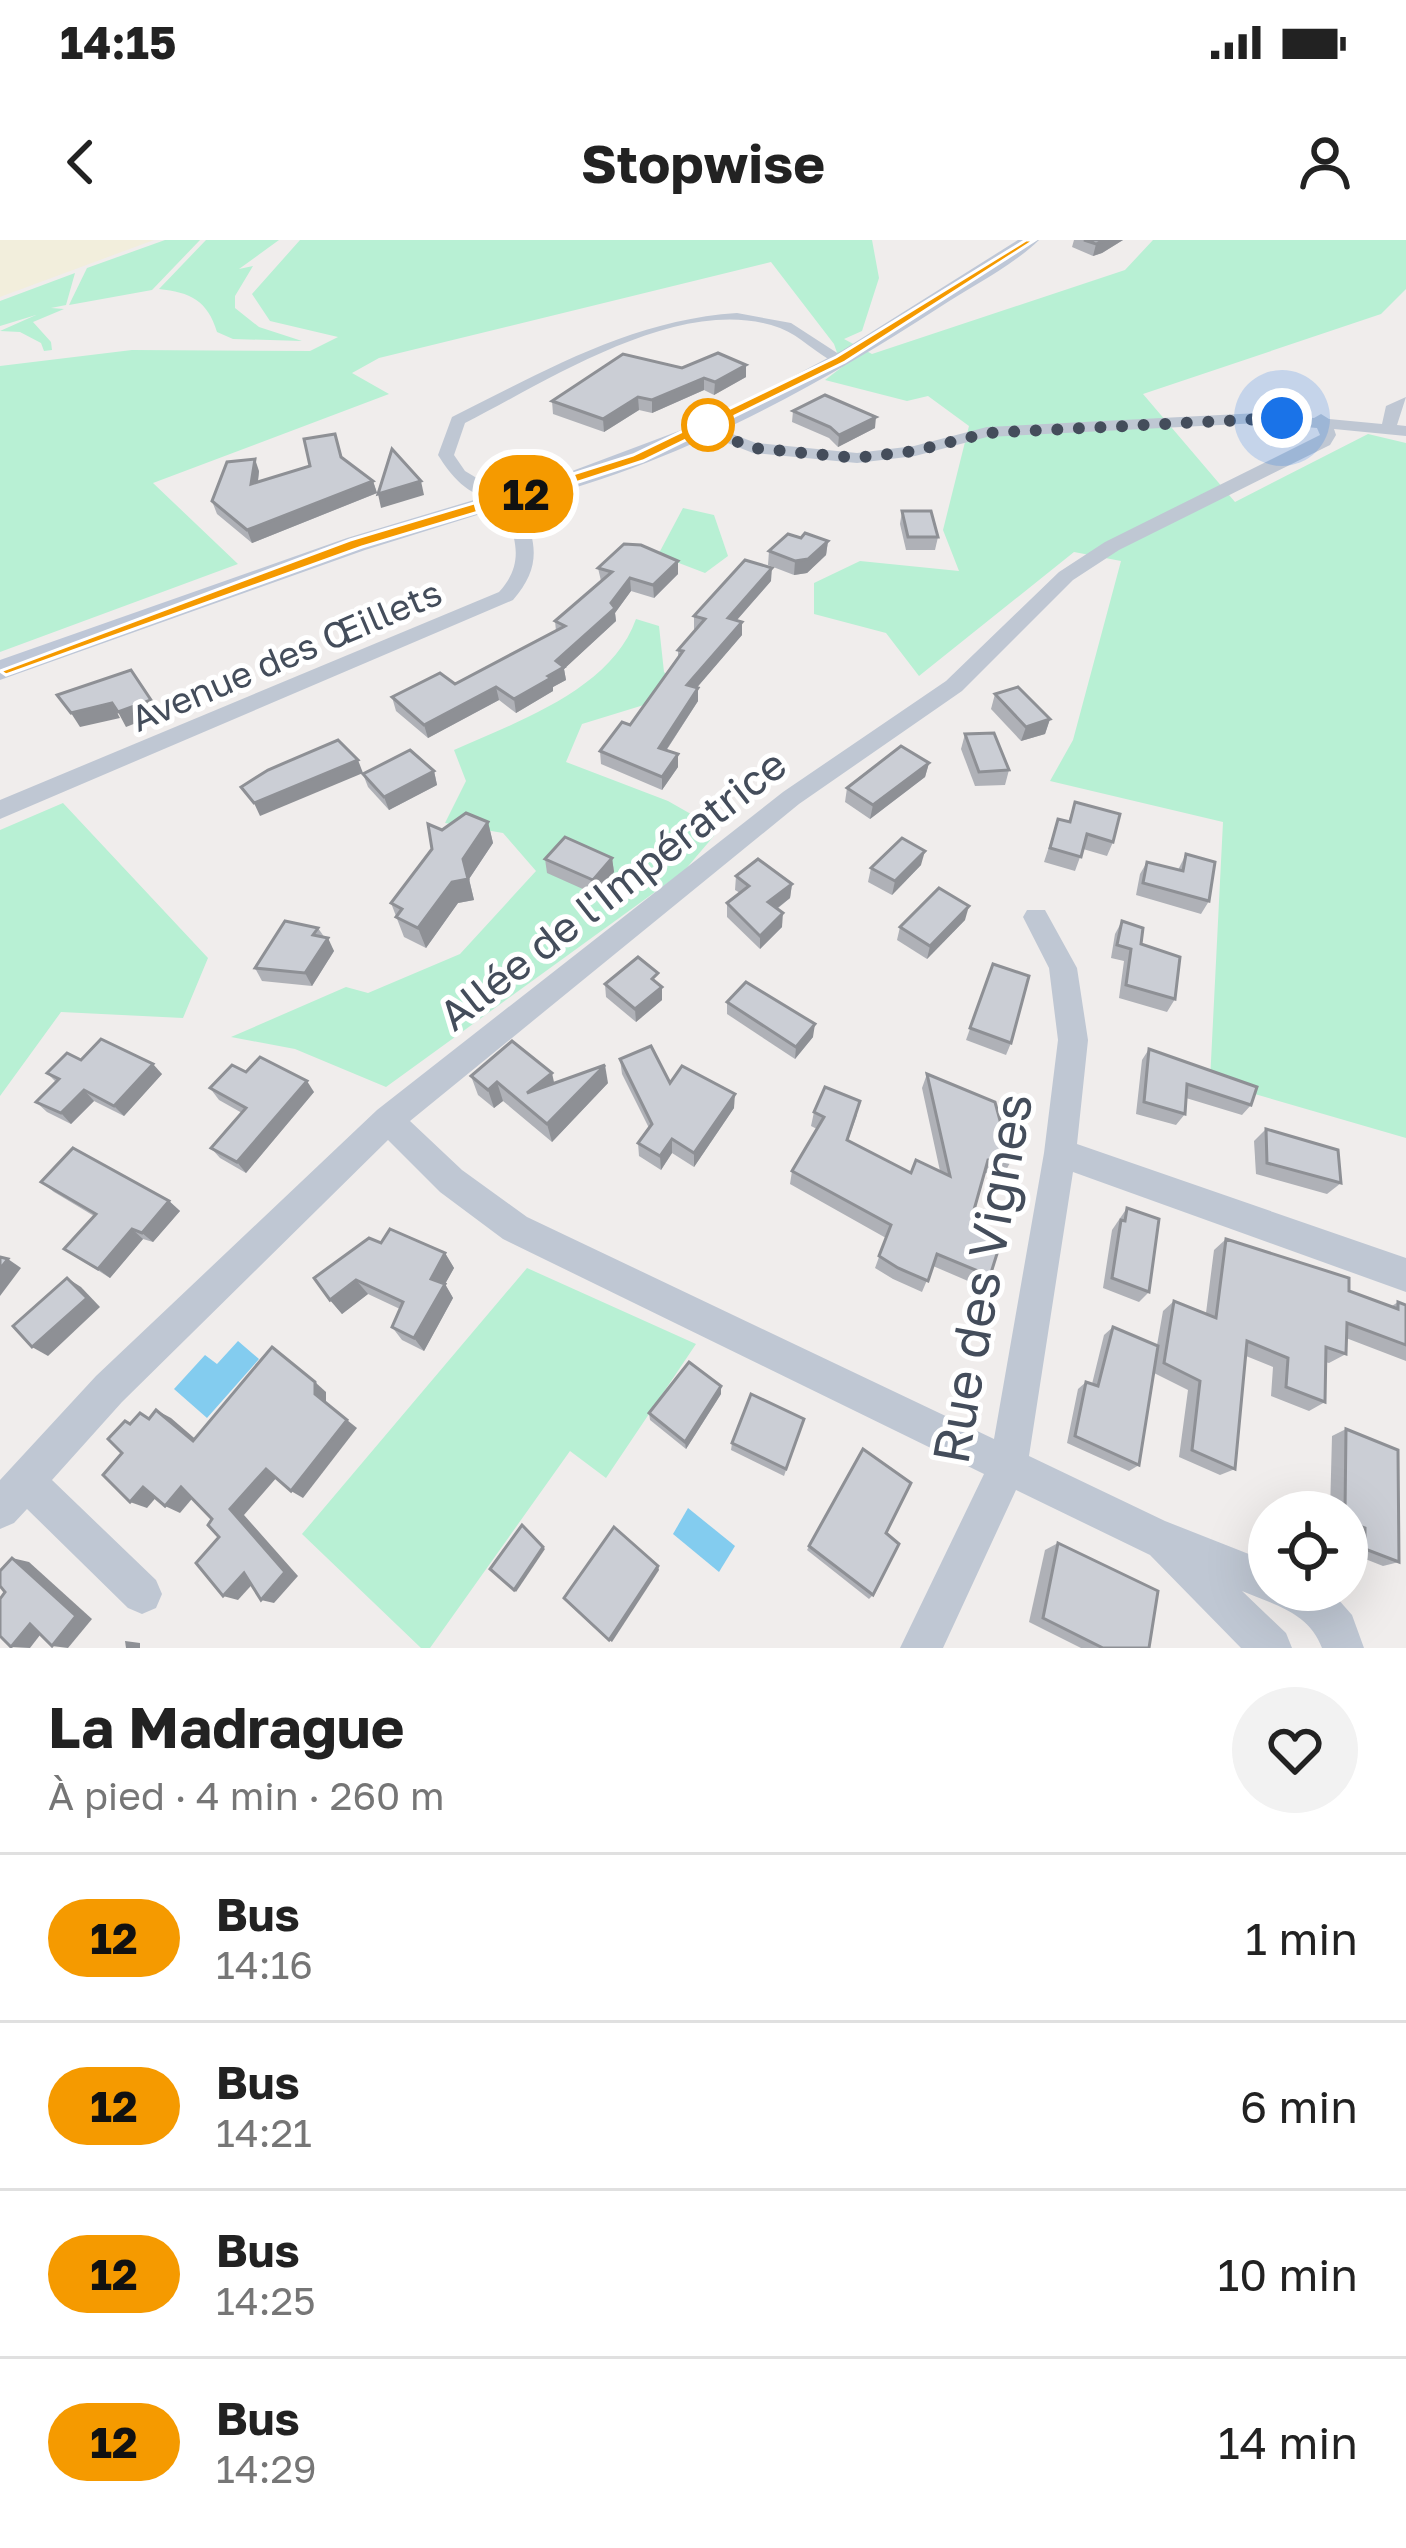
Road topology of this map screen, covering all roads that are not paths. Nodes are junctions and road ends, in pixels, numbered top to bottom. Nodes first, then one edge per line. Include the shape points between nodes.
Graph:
1 (1026, 241) edge
2 (841, 360) junction
3 (1406, 402) edge
4 (1321, 419) junction
5 (703, 428) junction
6 (1398, 429) edge
7 (503, 500) junction
8 (0, 671) edge
9 (0, 810) edge
10 (1036, 917) dead end
11 (388, 1120) junction
12 (1060, 1153) junction
13 (1406, 1275) edge
14 (1008, 1466) junction
15 (13, 1495) edge
16 (1155, 1537) junction
17 (1248, 1574) edge
18 (142, 1594) dead end
19 (1321, 1611) edge
20 (921, 1648) edge
21 (1271, 1648) edge
22 (1342, 1648) edge

1 - 2 main road
2 - 5 main road
2 - 7 street via 765,321 700,319 645,333 458,420 446,455 459,475
3 - 6 street via 1392,409
4 - 5 street via 987,433 856,458 753,448
4 - 6 street
4 - 11 street, Allée de l'Impératrice via 1324,442 1066,576 953,686 791,798
5 - 7 main road via 638,458
7 - 8 main road
7 - 9 street, Avenue des Œillets via 529,542 524,575 506,596
10 - 12 street, Rue des Vignes via 1063,968 1073,1040
11 - 14 street via 514,1228
11 - 15 street, Allée de l'Impératrice via 109,1389
12 - 13 street
12 - 14 street, Rue des Vignes
14 - 16 street
14 - 20 street, Rue des Vignes
15 - 18 street
16 - 17 street
16 - 21 street
19 - 22 street via 1341,1631

